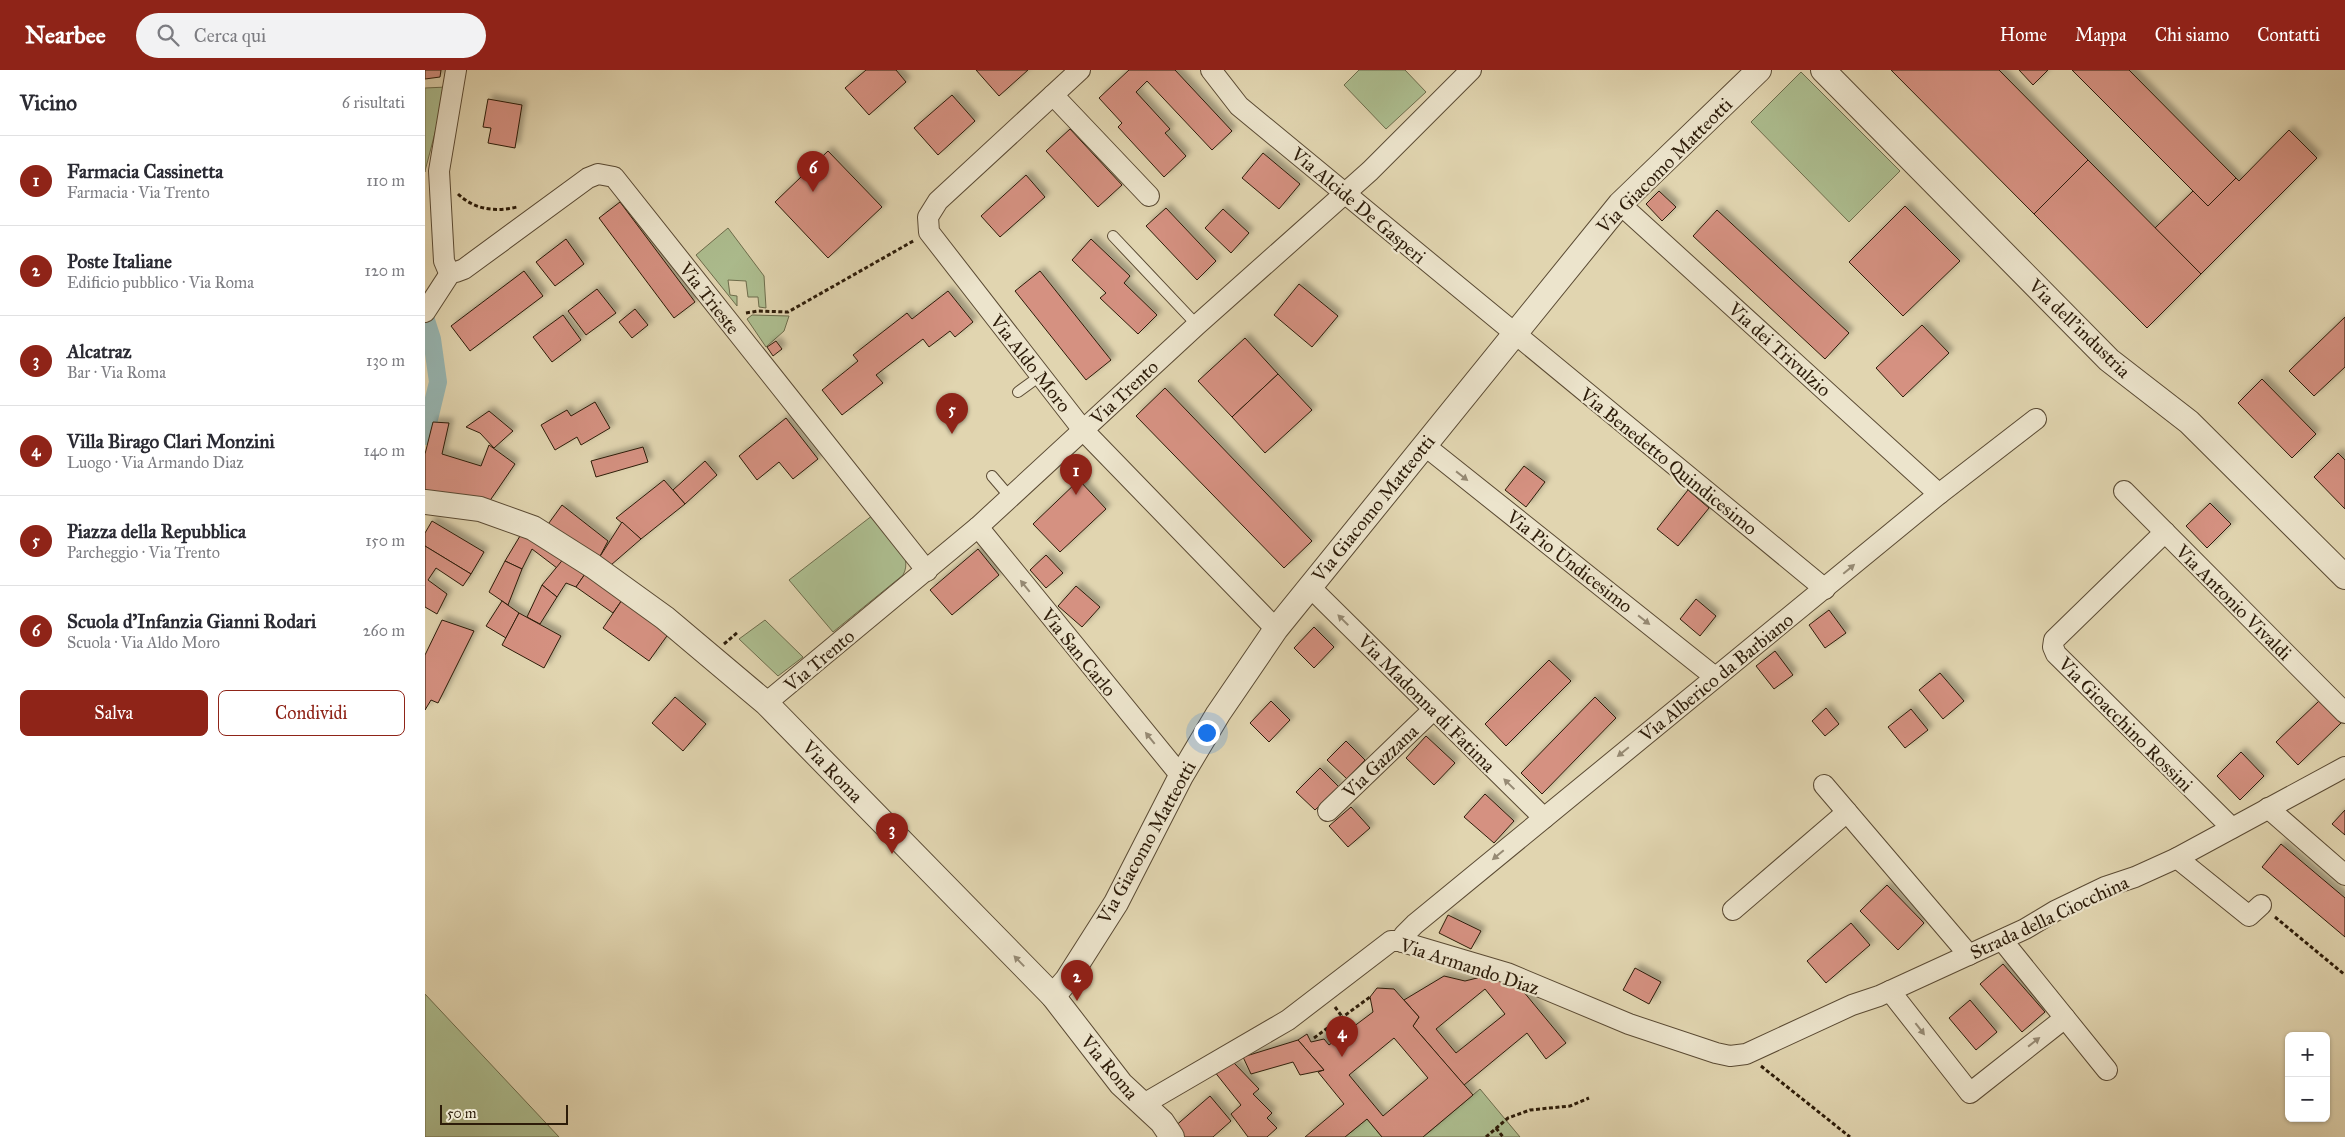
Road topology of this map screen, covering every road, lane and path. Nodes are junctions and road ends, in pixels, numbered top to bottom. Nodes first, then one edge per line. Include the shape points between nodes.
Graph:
1 (457, 70) edge
2 (1080, 70) edge
3 (1211, 70) edge
4 (1471, 70) edge
5 (1759, 70) edge
6 (1823, 70) edge
7 (1053, 94) junction
8 (439, 171) junction
9 (1346, 193) junction
10 (1149, 196) dead end
11 (1620, 204) junction
12 (524, 206) dead end
13 (928, 224) junction
14 (1113, 236) dead end
15 (451, 272) junction
16 (427, 309) edge
17 (729, 323) junction
18 (1197, 325) junction
19 (1513, 333) junction
20 (1041, 376) junction
21 (1019, 392) dead end
22 (2036, 418) dead end
23 (1083, 430) junction
24 (1424, 445) junction
25 (992, 476) dead end
26 (2124, 490) dead end
27 (1939, 494) junction
28 (1011, 496) junction
29 (425, 502) edge
30 (977, 527) junction
31 (2165, 532) junction
32 (927, 571) junction
33 (2345, 577) edge
34 (1310, 587) junction
35 (1825, 589) junction
36 (1276, 629) junction
37 (1715, 677) junction
38 (766, 704) junction
39 (1433, 710) junction
40 (2345, 713) edge
41 (2345, 767) edge
42 (1181, 776) junction
43 (1824, 785) dead end
44 (2268, 808) junction
45 (1328, 811) dead end
46 (1847, 812) junction
47 (1544, 818) junction
48 (2232, 828) junction
49 (2177, 858) junction
50 (2345, 875) edge
51 (2261, 905) joint
52 (1733, 910) dead end
53 (2001, 940) junction
54 (1402, 942) junction
55 (1969, 955) junction
56 (2345, 975) edge
57 (1890, 991) junction
58 (1324, 992) junction
59 (1053, 996) junction
60 (1371, 997) dead end
61 (1343, 1018) junction
62 (2065, 1018) junction
63 (1351, 1029) dead end
64 (1314, 1038) dead end
65 (1746, 1054) junction
66 (2107, 1070) dead end
67 (1589, 1098) dead end
68 (1142, 1105) junction
69 (1496, 1128) junction
70 (1172, 1137) edge
71 (1486, 1137) edge
72 (1503, 1137) edge
73 (1850, 1137) edge

1 - 8 street
2 - 7 street
3 - 9 street, Via Alcide De Gasperi via 1239,106
4 - 9 street, Via Trento
5 - 11 street, Via Giacomo Matteotti
6 - 33 street, Via dell'industria via 2109,360 2189,422
7 - 10 street
7 - 13 street via 938,201
8 - 12 path via 461,198 483,209
8 - 15 street via 444,261
9 - 18 street, Via Trento
9 - 19 street, Via Alcide De Gasperi
11 - 19 street, Via Giacomo Matteotti
11 - 27 street, Via dei Trivulzio
13 - 17 path via 788,312 758,311 739,315
13 - 20 street, Via Aldo Moro
14 - 18 lane
15 - 16 street
15 - 17 street, Via Trieste via 463,269 589,178 605,174 614,177
17 - 32 street, Via Trieste
18 - 23 street, Via Trento
19 - 24 street, Via Giacomo Matteotti
19 - 35 street, Via Benedetto Quindicesimo
20 - 21 lane
20 - 23 street, Via Aldo Moro
22 - 27 street, Via Alberico da Barbiano
23 - 28 street, Via Trento
23 - 36 street, Via Aldo Moro
24 - 34 street, Via Giacomo Matteotti
24 -> 37 street, Via Pio Undicesimo
25 - 28 lane
26 - 31 street, Via Antonio Vivaldi
35 -> 27 street, Via Alberico da Barbiano
28 - 30 street, Via Trento
29 - 38 street, Via Roma via 480,509 533,528 665,618
30 - 32 street, Via Trento
42 -> 30 street, Via San Carlo
31 - 40 street, Via Antonio Vivaldi
31 - 48 street, Via Gioacchino Rossini via 2054,640 2053,647 2056,654
32 - 38 street, Via Trento
34 - 36 street, Via Giacomo Matteotti
39 -> 34 street, Via Madonna di Fatima
35 - 37 street, Via Alberico da Barbiano
36 - 42 street, Via Giacomo Matteotti via 1218,714
37 -> 47 street, Via Alberico da Barbiano
59 -> 38 street, Via Roma
39 - 45 street, Via Gazzana
47 -> 39 street, Via Madonna di Fatima
41 - 44 street, Strada della Ciocchina
42 - 59 street, Via Giacomo Matteotti via 1116,902 1067,980
43 - 46 street
44 - 48 street, Strada della Ciocchina
44 - 50 street
46 - 52 street
46 - 55 street
47 -> 54 street, Via Alberico da Barbiano via 1409,930
48 - 49 street, Strada della Ciocchina
49 - 51 street via 2249,916
49 - 53 street, Strada della Ciocchina via 2105,887
51 - 56 path
53 - 55 street, Strada della Ciocchina
53 - 62 street
54 - 58 street, Via Armando Diaz via 1391,941
54 - 65 street, Via Armando Diaz via 1507,973 1629,1024 1716,1053 1730,1056
55 - 57 street, Strada della Ciocchina
57 -> 62 street via 1970,1092
57 - 65 street, Strada della Ciocchina
58 - 61 path
58 - 68 street, Via Armando Diaz via 1288,1020
59 - 68 street, Via Roma via 1121,1084
60 - 61 path
61 - 63 path
61 - 64 path
62 - 66 street
65 - 73 path
67 - 69 path via 1570,1106 1530,1110 1508,1118
68 - 70 street, Via Roma via 1162,1122
69 - 71 path
69 - 72 path

